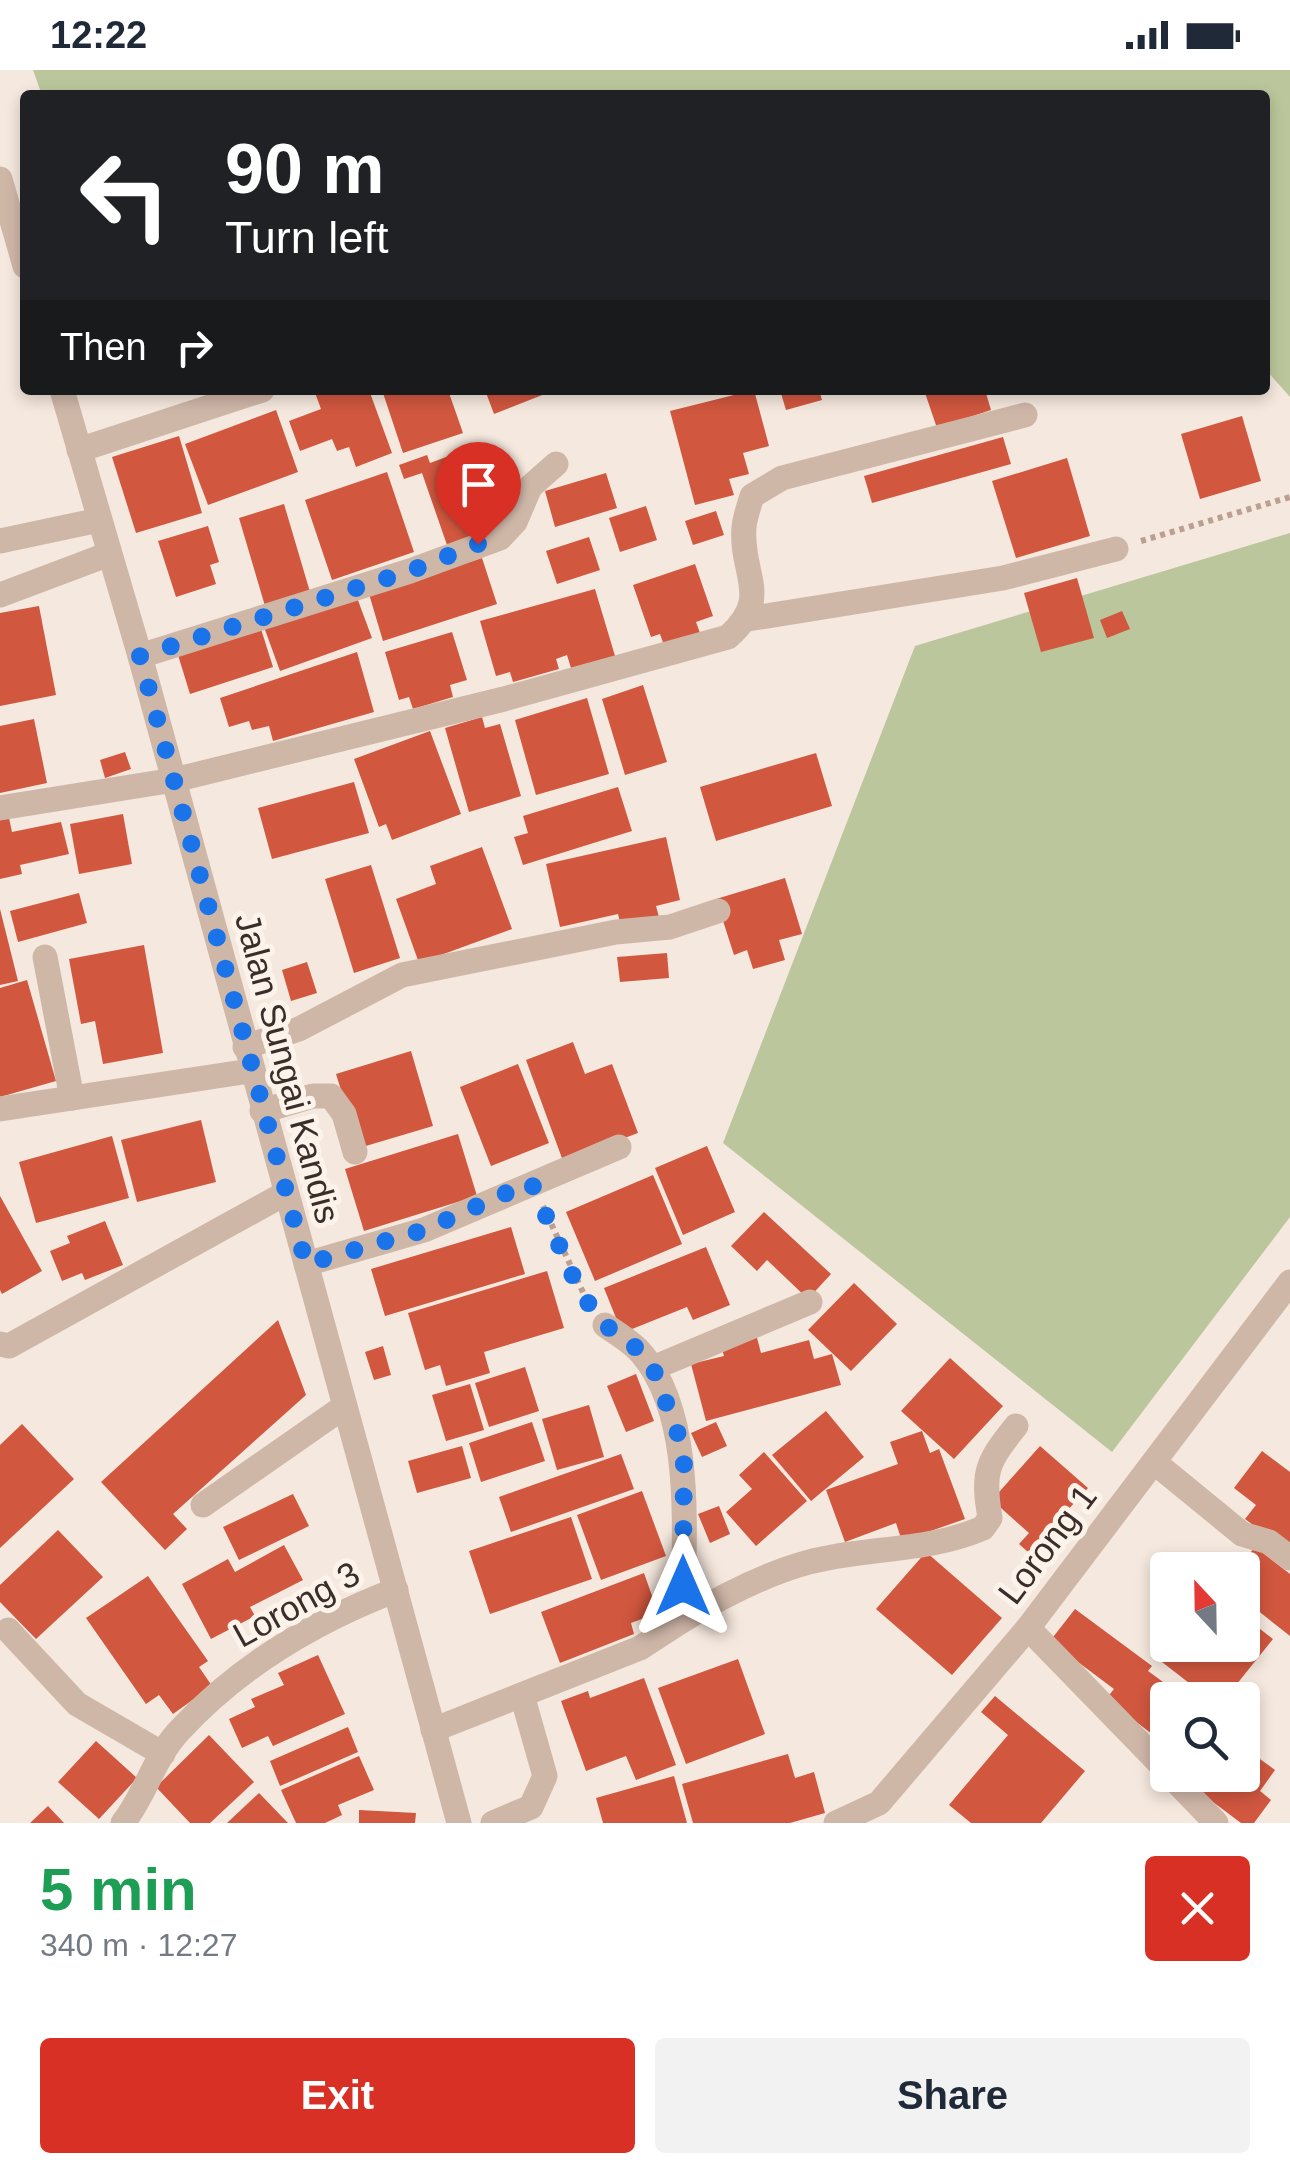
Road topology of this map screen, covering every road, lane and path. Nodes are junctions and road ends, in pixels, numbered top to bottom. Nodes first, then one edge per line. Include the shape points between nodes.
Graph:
1 (10, 192) edge
2 (16, 264) edge
3 (63, 395) edge
4 (247, 395) edge
5 (1025, 415) dead end
6 (79, 450) junction
7 (556, 464) dead end
8 (1290, 497) edge
9 (99, 520) junction
10 (0, 541) edge
11 (1116, 549) joint
12 (110, 554) junction
13 (0, 595) edge
14 (748, 619) junction
15 (140, 656) junction
16 (174, 780) junction
17 (0, 808) edge
18 (718, 911) dead end
19 (45, 957) dead end
20 (248, 1059) junction
21 (72, 1098) junction
22 (0, 1109) edge
23 (262, 1111) junction
24 (618, 1148) dead end
25 (355, 1152) dead end
26 (531, 1182) junction
27 (286, 1194) junction
28 (306, 1264) junction
29 (1290, 1282) edge
30 (810, 1302) dead end
31 (605, 1325) joint
32 (0, 1344) edge
33 (653, 1368) junction
34 (345, 1406) junction
35 (1016, 1426) dead end
36 (1154, 1462) junction
37 (202, 1505) dead end
38 (1290, 1558) edge
39 (396, 1590) junction
40 (683, 1620) junction
41 (1028, 1628) junction
42 (8, 1630) dead end
43 (522, 1695) junction
44 (433, 1730) junction
45 (163, 1754) junction
46 (1150, 1754) edge
47 (1186, 1792) edge
48 (123, 1823) edge
49 (459, 1823) edge
50 (493, 1823) edge
51 (836, 1823) edge
52 (1216, 1823) edge

1 - 2 street
3 - 6 street, Jalan Sungai Kandis
4 - 6 street
5 - 14 street via 782,478 752,496 744,529 754,591
6 - 9 street, Jalan Sungai Kandis
7 - 15 street via 530,487 500,538
8 - 11 path
9 - 10 street
9 - 12 street, Jalan Sungai Kandis
11 - 14 street via 1003,578
12 - 13 street
12 - 15 street, Jalan Sungai Kandis
14 - 16 street via 728,637
15 - 16 street, Jalan Sungai Kandis
16 - 17 street
16 - 20 street, Jalan Sungai Kandis
18 - 20 street via 670,927 402,974
19 - 21 street
20 - 21 street
20 - 23 street, Jalan Sungai Kandis
21 - 22 street
23 - 25 street via 331,1096
23 - 27 street, Jalan Sungai Kandis
24 - 26 street
26 - 28 street via 424,1230
26 - 31 path via 580,1292
27 - 28 street, Jalan Sungai Kandis
27 - 32 street via 9,1346
28 - 34 street, Jalan Sungai Kandis
29 - 36 street, Lorong 1
30 - 33 street
31 - 33 street
33 - 40 street via 684,1450
34 - 37 street
34 - 39 street, Jalan Sungai Kandis
35 - 40 street via 990,1458 984,1483 990,1518 983,1528 898,1550 810,1562
36 - 38 street via 1242,1534
36 - 41 street, Lorong 1
39 - 44 street, Jalan Sungai Kandis
39 - 45 street, Lorong 3 via 250,1666
40 - 43 street via 640,1648
41 - 46 street
41 - 51 street, Lorong 1 via 879,1803
42 - 45 street via 77,1704
43 - 44 street
43 - 50 street via 545,1776 531,1807
44 - 49 street, Jalan Sungai Kandis
45 - 48 street, Lorong 3
47 - 52 street

